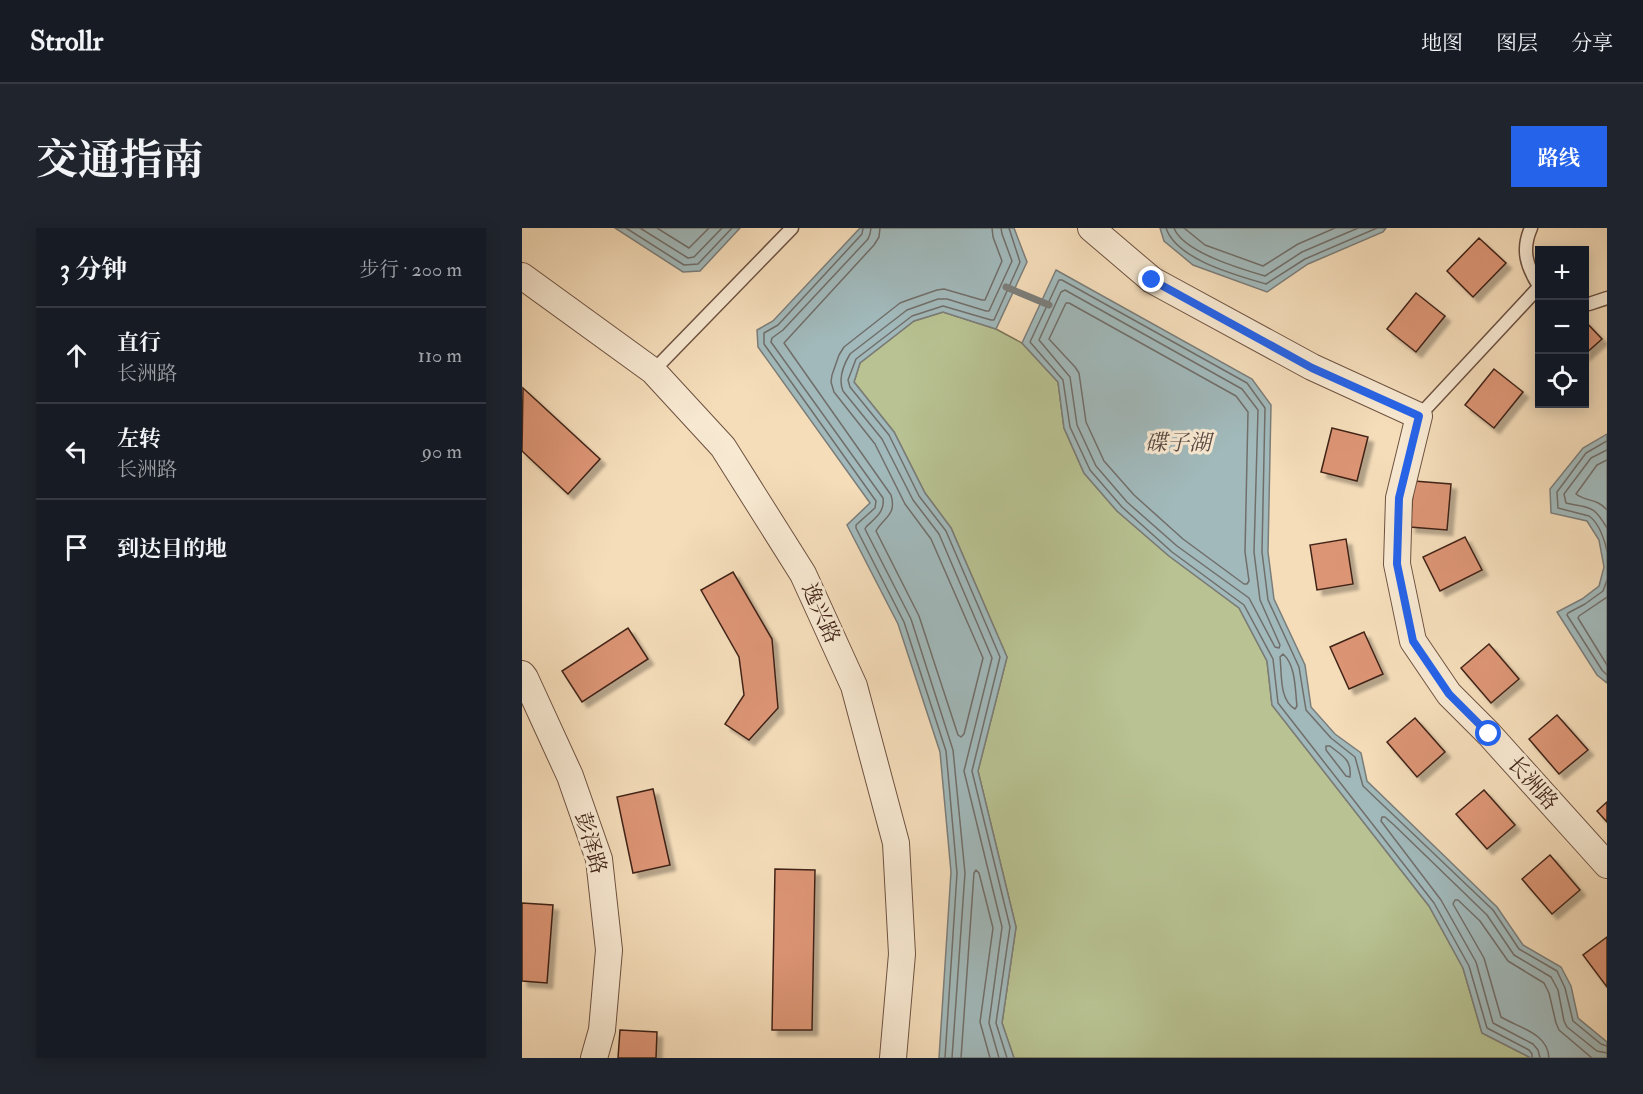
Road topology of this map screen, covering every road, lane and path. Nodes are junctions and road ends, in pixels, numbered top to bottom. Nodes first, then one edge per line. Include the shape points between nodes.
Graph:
1 (792, 228) edge
2 (1091, 228) edge
3 (1531, 228) edge
4 (522, 276) edge
5 (1535, 280) edge
6 (1535, 290) edge
7 (1607, 298) edge
8 (1589, 304) edge
9 (654, 371) junction
10 (1419, 416) junction
11 (522, 674) edge
12 (1607, 865) edge
13 (594, 1058) edge
14 (893, 1058) edge

1 - 9 lane
2 - 10 street via 1152,280 1312,368
3 - 5 lane via 1526,254
4 - 9 street, 逸兴路
6 - 10 lane
7 - 8 lane
9 - 14 street, 逸兴路 via 723,447 803,573 854,686 896,843 902,954
10 - 12 street, 长洲路 via 1399,498 1397,564 1413,641 1449,694
11 - 13 street, 彭泽路 via 570,776 599,860 609,950 602,1029

